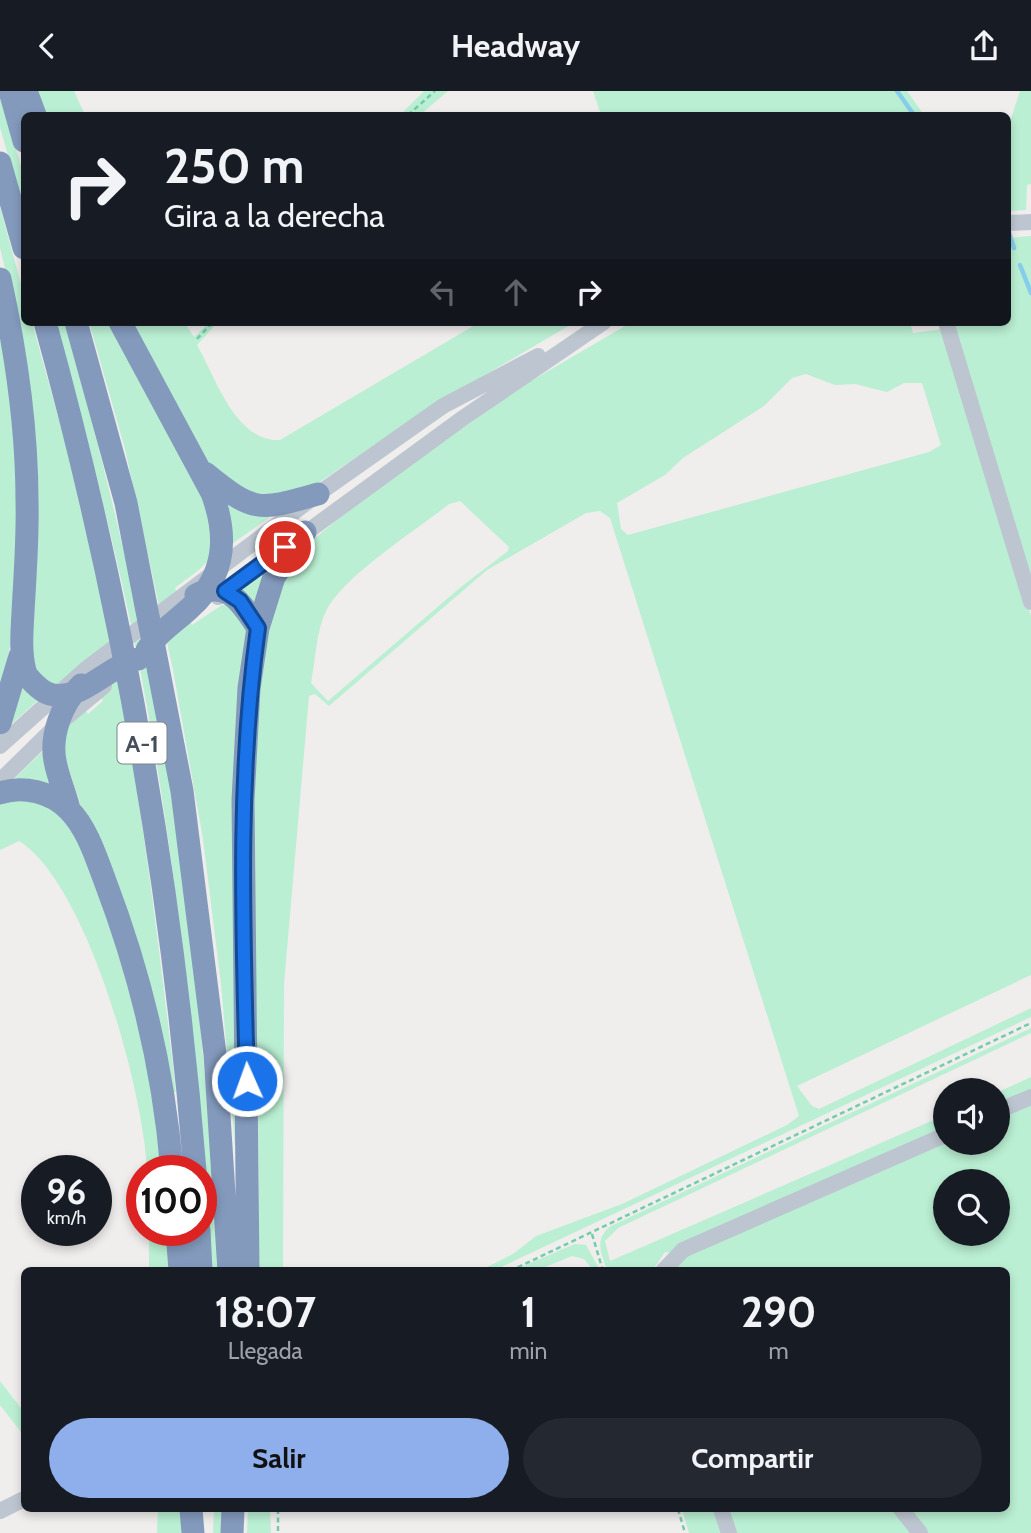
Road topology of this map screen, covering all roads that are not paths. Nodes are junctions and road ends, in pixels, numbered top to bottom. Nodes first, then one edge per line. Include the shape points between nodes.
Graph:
1 (10, 91) edge
2 (26, 91) edge
3 (34, 112) edge
4 (21, 130) edge
5 (0, 163) edge
6 (1031, 222) edge
7 (1011, 223) edge
8 (21, 237) edge
9 (0, 279) edge
10 (46, 326) edge
11 (77, 326) edge
12 (122, 326) edge
13 (595, 326) edge
14 (597, 326) edge
15 (947, 326) edge
16 (197, 467) junction
17 (318, 494) junction
18 (305, 532) junction
19 (202, 594) junction
20 (1031, 603) edge
21 (258, 628) junction
22 (22, 646) junction
23 (80, 686) junction
24 (0, 723) edge
25 (58, 725) junction
26 (0, 746) edge
27 (0, 782) edge
28 (0, 793) edge
29 (69, 809) junction
30 (1031, 1097) edge
31 (1010, 1106) edge
32 (933, 1140) edge
33 (170, 1155) edge
34 (194, 1155) edge
35 (178, 1246) edge
36 (200, 1246) edge
37 (180, 1267) edge
38 (201, 1267) edge
39 (229, 1267) edge
40 (248, 1267) edge
41 (667, 1267) edge
42 (21, 1500) edge
43 (0, 1511) edge
44 (191, 1512) edge
45 (204, 1512) edge
46 (233, 1512) edge
47 (722, 1512) edge
48 (903, 1512) edge
49 (193, 1533) edge
50 (203, 1533) edge
51 (232, 1533) edge
52 (729, 1533) edge
53 (920, 1533) edge

1 - 4 highway
2 - 3 highway
5 - 8 highway
6 - 7 street
9 - 22 highway via 13,341 25,445
10 - 34 highway, A-1 via 94,507 151,793 185,1044
11 - 39 highway, A-1 via 126,503 182,791 215,1054
12 - 16 highway
13 - 17 street via 443,406
14 - 18 street
15 - 20 street
16 - 17 highway via 240,501 271,507
16 - 19 highway via 221,519 222,544
17 - 19 street
18 - 19 street
18 - 21 highway via 274,577
19 - 21 highway via 240,601
19 - 23 highway via 156,636 142,656
19 - 23 highway via 148,629 135,631 126,646
21 - 40 highway via 249,688 243,800
22 - 23 highway via 25,673 44,692
22 - 24 highway
23 - 25 highway
23 - 26 street
25 - 27 street
25 - 29 highway via 55,760
28 - 29 highway via 27,790 47,794
29 - 33 highway via 85,832 131,958 161,1081
30 - 31 street
32 - 41 street via 683,1251
35 - 37 highway
36 - 38 highway
42 - 43 street
44 - 49 highway
45 - 50 highway
46 - 51 highway
47 - 52 street
48 - 53 street

